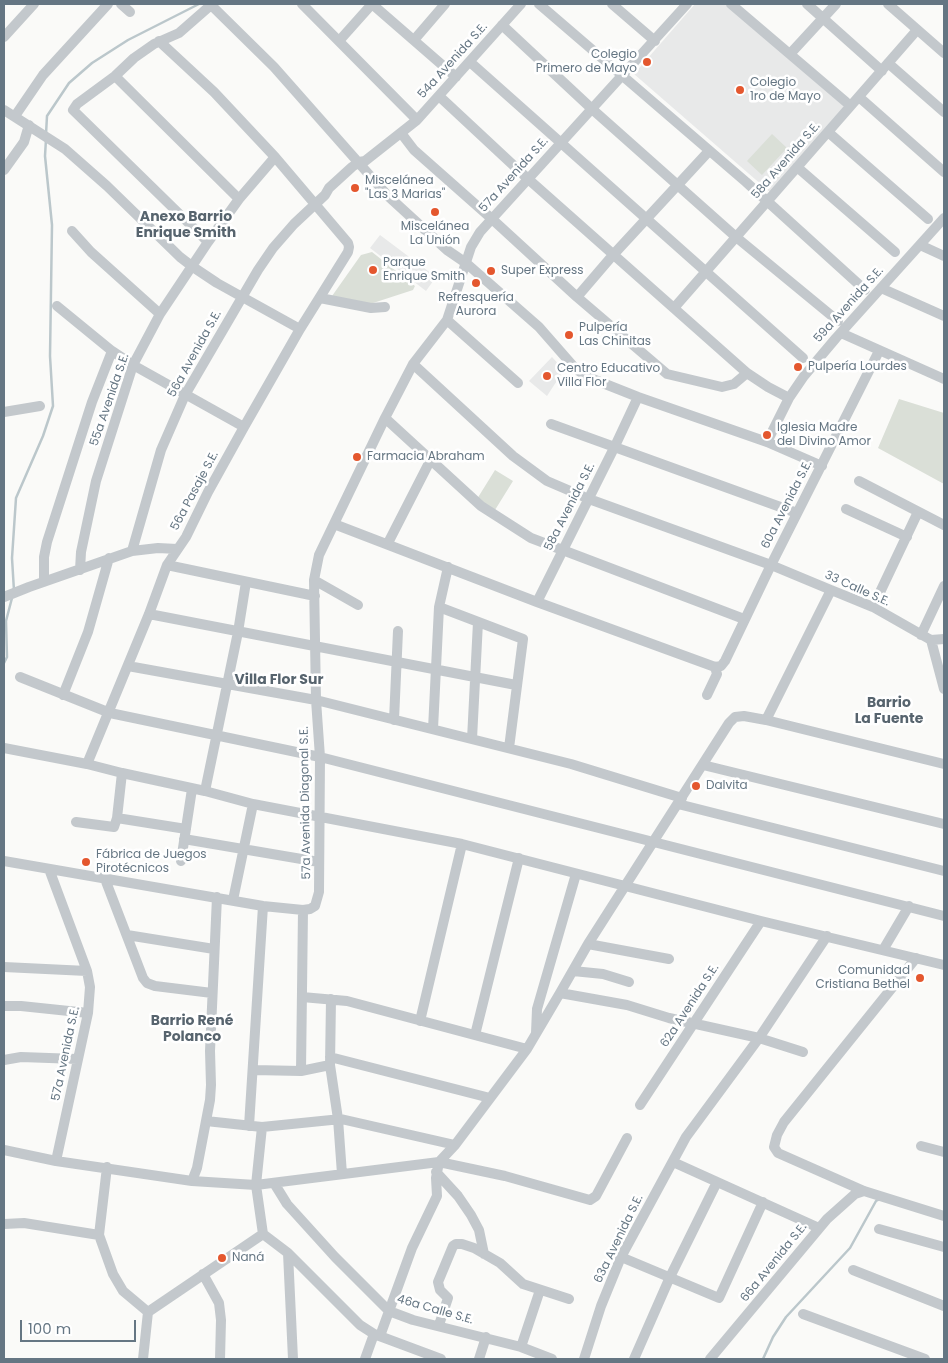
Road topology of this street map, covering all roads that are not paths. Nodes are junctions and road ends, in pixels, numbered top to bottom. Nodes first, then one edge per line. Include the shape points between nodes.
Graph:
1 (34, 4) edge
2 (108, 4) edge
3 (121, 4) edge
4 (210, 4) edge
5 (302, 4) edge
6 (372, 4) edge
7 (445, 4) edge
8 (520, 4) edge
9 (539, 4) edge
10 (612, 4) edge
11 (731, 4) edge
12 (807, 4) edge
13 (836, 4) edge
14 (888, 4) edge
15 (684, 5) edge
16 (130, 12) dead end
17 (823, 18) junction
18 (502, 25) junction
19 (917, 30) junction
20 (4, 36) edge
21 (414, 40) junction
22 (159, 41) junction
23 (339, 41) junction
24 (655, 41) junction
25 (944, 53) edge
26 (790, 54) junction
27 (470, 62) junction
28 (885, 67) junction
29 (623, 75) junction
30 (115, 76) junction
31 (456, 77) junction
32 (439, 96) junction
33 (858, 97) junction
34 (846, 102) dead end
35 (592, 109) junction
36 (4, 110) edge
37 (944, 112) edge
38 (15, 116) junction
39 (417, 120) junction
40 (31, 126) junction
41 (828, 132) junction
42 (401, 133) junction
43 (560, 142) junction
44 (709, 151) junction
45 (275, 157) junction
46 (362, 164) junction
47 (797, 167) junction
48 (4, 170) edge
49 (944, 172) edge
50 (527, 178) junction
51 (678, 185) junction
52 (239, 198) junction
53 (766, 201) junction
54 (315, 205) junction
55 (944, 218) edge
56 (492, 219) junction
57 (928, 219) dead end
58 (647, 220) junction
59 (72, 231) dead end
60 (736, 237) junction
61 (208, 242) junction
62 (920, 245) junction
63 (895, 252) dead end
64 (613, 255) junction
65 (944, 256) edge
66 (466, 263) junction
67 (193, 267) junction
68 (706, 272) junction
69 (881, 288) junction
70 (865, 290) dead end
71 (242, 297) junction
72 (577, 297) junction
73 (320, 298) junction
74 (57, 306) dead end
75 (385, 307) dead end
76 (674, 308) junction
77 (160, 314) junction
78 (944, 316) edge
79 (447, 320) junction
80 (838, 322) dead end
81 (300, 329) junction
82 (840, 332) junction
83 (112, 351) junction
84 (879, 351) junction
85 (803, 358) dead end
86 (413, 364) junction
87 (133, 365) junction
88 (747, 373) junction
89 (944, 380) edge
90 (518, 383) dead end
91 (185, 395) junction
92 (638, 397) junction
93 (789, 398) junction
94 (40, 406) dead end
95 (4, 412) edge
96 (385, 418) junction
97 (551, 424) dead end
98 (244, 428) junction
99 (767, 442) junction
100 (615, 446) junction
101 (430, 459) junction
102 (822, 466) junction
103 (859, 481) dead end
104 (589, 500) junction
105 (846, 509) dead end
106 (918, 512) junction
107 (797, 513) junction
108 (334, 524) junction
109 (944, 525) edge
110 (907, 537) junction
111 (388, 543) junction
112 (177, 549) junction
113 (132, 551) junction
114 (562, 551) junction
115 (109, 558) junction
116 (167, 565) junction
117 (770, 565) junction
118 (448, 567) junction
119 (80, 570) junction
120 (314, 580) junction
121 (44, 582) junction
122 (246, 582) junction
123 (944, 586) edge
124 (831, 590) junction
125 (315, 596) junction
126 (5, 597) edge
127 (537, 602) junction
128 (358, 605) dead end
129 (439, 607) junction
130 (873, 607) junction
131 (150, 614) junction
132 (744, 619) junction
133 (478, 622) junction
134 (398, 631) dead end
135 (238, 632) junction
136 (921, 635) junction
137 (944, 639) edge
138 (931, 640) junction
139 (315, 647) junction
140 (396, 663) junction
141 (128, 666) junction
142 (715, 667) junction
143 (435, 670) junction
144 (475, 677) junction
145 (20, 678) dead end
146 (227, 683) junction
147 (516, 685) junction
148 (944, 689) edge
149 (63, 695) junction
150 (707, 695) dead end
151 (316, 700) junction
152 (110, 713) junction
153 (394, 720) junction
154 (766, 720) junction
155 (433, 729) junction
156 (216, 735) junction
157 (472, 739) junction
158 (4, 748) edge
159 (509, 748) junction
160 (320, 757) junction
161 (87, 764) junction
162 (944, 764) edge
163 (703, 765) junction
164 (122, 773) junction
165 (192, 789) junction
166 (205, 791) junction
167 (680, 801) junction
168 (253, 804) junction
169 (320, 816) junction
170 (117, 818) junction
171 (76, 822) dead end
172 (944, 824) edge
173 (185, 834) junction
174 (653, 842) junction
175 (462, 844) junction
176 (244, 850) junction
177 (519, 858) junction
178 (4, 861) edge
179 (181, 861) dead end
180 (319, 862) junction
181 (49, 868) junction
182 (944, 871) edge
183 (576, 874) junction
184 (105, 879) junction
185 (624, 887) junction
186 (216, 897) junction
187 (233, 900) junction
188 (263, 906) junction
189 (909, 906) junction
190 (303, 910) junction
191 (944, 916) edge
192 (761, 921) junction
193 (127, 935) junction
194 (828, 936) junction
195 (588, 944) junction
196 (214, 949) junction
197 (883, 950) junction
198 (916, 958) junction
199 (669, 959) dead end
200 (944, 965) edge
201 (4, 967) edge
202 (87, 971) junction
203 (573, 971) junction
204 (629, 982) dead end
205 (212, 993) junction
206 (560, 994) junction
207 (302, 997) junction
208 (331, 999) junction
209 (4, 1006) edge
210 (88, 1013) junction
211 (420, 1021) junction
212 (694, 1022) junction
213 (536, 1033) junction
214 (475, 1035) junction
215 (758, 1038) junction
216 (527, 1049) junction
217 (803, 1052) dead end
218 (77, 1059) junction
219 (4, 1060) edge
220 (330, 1061) junction
221 (254, 1070) junction
222 (301, 1071) junction
223 (490, 1098) junction
224 (640, 1105) dead end
225 (338, 1119) junction
226 (206, 1122) junction
227 (249, 1126) junction
228 (262, 1127) junction
229 (627, 1138) dead end
230 (454, 1145) junction
231 (921, 1146) dead end
232 (4, 1150) edge
233 (944, 1152) edge
234 (56, 1160) junction
235 (673, 1162) junction
236 (107, 1167) junction
237 (438, 1167) junction
238 (342, 1174) junction
239 (192, 1181) junction
240 (717, 1182) junction
241 (274, 1184) junction
242 (256, 1185) junction
243 (864, 1192) junction
244 (762, 1202) junction
245 (944, 1216) edge
246 (4, 1224) edge
247 (819, 1228) junction
248 (879, 1229) dead end
249 (263, 1234) junction
250 (99, 1235) junction
251 (944, 1248) edge
252 (288, 1253) junction
253 (484, 1254) junction
254 (621, 1256) junction
255 (854, 1270) dead end
256 (203, 1274) junction
257 (670, 1277) junction
258 (540, 1290) junction
259 (569, 1299) dead end
260 (944, 1306) edge
261 (389, 1311) junction
262 (148, 1312) junction
263 (803, 1314) dead end
264 (439, 1325) junction
265 (377, 1335) junction
266 (486, 1337) junction
267 (521, 1347) junction
268 (143, 1359) edge
269 (220, 1359) edge
270 (294, 1359) edge
271 (366, 1359) edge
272 (441, 1359) edge
273 (479, 1359) edge
274 (552, 1359) edge
275 (584, 1359) edge
276 (634, 1359) edge
277 (710, 1359) edge
278 (925, 1359) edge

1 - 20 street
2 - 38 street via 43,75
3 - 16 street
4 - 22 street via 179,33
4 - 46 street via 274,67
5 - 23 street
6 - 21 street
6 - 23 street
7 - 21 street
8 - 18 street, 54a Avenida S.E.
9 - 29 street
10 - 24 street
11 - 26 street
12 - 17 street
13 - 17 street
14 - 19 street
15 - 24 street, 57a Avenida S.E.
17 - 26 street
17 - 28 street
18 - 27 street, 54a Avenida S.E.
18 - 35 street
19 - 25 street
19 - 28 street, 58a Avenida S.E.
21 - 31 street
22 - 30 street
22 - 45 street via 214,92
23 - 39 street
24 - 29 street, 57a Avenida S.E.
26 - 34 street
27 - 31 street, 54a Avenida S.E.
27 - 43 street
28 - 33 street, 58a Avenida S.E.
28 - 37 street
29 - 35 street, 57a Avenida S.E.
29 - 44 street
30 - 52 street
30 - 61 street via 73,110
31 - 32 street, 54a Avenida S.E.
32 - 39 street, 54a Avenida S.E.
32 - 50 street
33 - 41 street, 58a Avenida S.E.
33 - 49 street
35 - 43 street, 57a Avenida S.E.
35 - 51 street
36 - 38 street
38 - 40 street
39 - 42 street, 54a Avenida S.E.
40 - 48 street
40 - 67 street via 66,149
41 - 47 street, 58a Avenida S.E.
41 - 57 street
42 - 46 street, 56a Avenida S.E.
42 - 56 street via 414,150
43 - 50 street, 57a Avenida S.E.
43 - 58 street
44 - 51 street
44 - 53 street
45 - 52 street, 55a Avenida S.E.
45 - 54 street
46 - 54 street, 56a Avenida S.E.
46 - 66 street via 394,202
47 - 53 street, 58a Avenida S.E.
47 - 63 street
50 - 56 street, 57a Avenida S.E.
50 - 64 street
51 - 58 street
51 - 60 street
52 - 61 street, 55a Avenida S.E.
53 - 60 street, 58a Avenida S.E.
53 - 70 street
54 - 71 street, 56a Avenida S.E. via 273,248
54 - 73 street, 56a Pasaje S.E. via 348,243 348,252
55 - 62 street, 59a Avenida S.E.
56 - 66 street, 57a Avenida S.E. via 471,247
56 - 72 street
58 - 64 street
58 - 68 street
59 - 77 street
60 - 68 street, 58a Avenida S.E.
60 - 80 street
61 - 67 street, 55a Avenida S.E.
62 - 65 street
62 - 69 street, 59a Avenida S.E.
64 - 72 street
64 - 76 street
66 - 79 street, 57a Avenida S.E.
66 - 92 street via 540,327 585,376
67 - 71 street
67 - 77 street, 55a Avenida S.E.
68 - 76 street, 58a Avenida S.E.
68 - 85 street
69 - 78 street
69 - 82 street, 59a Avenida S.E.
71 - 81 street
71 - 91 street, 56a Avenida S.E.
72 - 88 street via 667,374 722,387 734,384
73 - 75 street via 371,308
73 - 81 street, 56a Pasaje S.E.
74 - 83 street
76 - 88 street
77 - 87 street, 55a Avenida S.E.
79 - 86 street, 57a Avenida S.E.
79 - 90 street
81 - 98 street, 56a Pasaje S.E.
82 - 84 street
82 - 93 street, 59a Avenida S.E.
83 - 87 street
83 - 121 street via 47,542
84 - 89 street
84 - 102 street, 60a Avenida S.E.
86 - 96 street, 57a Avenida S.E.
86 - 104 street, 33 Calle S.E. via 513,456 547,481
87 - 91 street
87 - 119 street, 55a Avenida S.E. via 96,481
88 - 93 street
91 - 98 street
91 - 113 street, 56a Avenida S.E. via 161,450
92 - 99 street
92 - 100 street, 58a Avenida S.E.
93 - 99 street, 59a Avenida S.E.
94 - 95 street
96 - 101 street
96 - 108 street, 57a Avenida S.E.
97 - 100 street
98 - 112 street, 56a Pasaje S.E.
99 - 102 street
100 - 104 street, 58a Avenida S.E.
100 - 107 street
101 - 111 street
101 - 114 street via 481,506 531,538
102 - 107 street, 60a Avenida S.E.
103 - 106 street
104 - 114 street, 58a Avenida S.E.
104 - 117 street, 33 Calle S.E.
105 - 110 street
106 - 109 street
106 - 110 street
107 - 117 street, 60a Avenida S.E.
108 - 111 street
108 - 120 street, 57a Avenida Diagonal S.E. via 319,555
110 - 130 street
111 - 118 street
112 - 113 street
112 - 116 street, 56a Pasaje S.E.
113 - 115 street
114 - 127 street, 58a Avenida S.E.
114 - 132 street
115 - 119 street
115 - 149 street via 88,632
116 - 122 street
116 - 131 street, 56a Pasaje S.E.
117 - 124 street, 33 Calle S.E.
117 - 132 street, 60a Avenida S.E.
118 - 127 street
118 - 129 street
119 - 121 street
120 - 125 street, 57a Avenida Diagonal S.E.
120 - 128 street
121 - 126 street
122 - 125 street
122 - 135 street
123 - 136 street
124 - 130 street, 33 Calle S.E.
124 - 154 street
125 - 139 street, 57a Avenida Diagonal S.E.
127 - 142 street
129 - 133 street
129 - 143 street
130 - 136 street, 33 Calle S.E.
131 - 135 street
131 - 141 street, 56a Pasaje S.E.
132 - 142 street, 60a Avenida S.E. via 725,661
133 - 144 street
133 - 147 street via 523,639
134 - 140 street
135 - 139 street
135 - 146 street
136 - 138 street, 33 Calle S.E.
137 - 138 street
138 - 148 street
139 - 140 street
139 - 151 street, 57a Avenida Diagonal S.E.
140 - 143 street
140 - 153 street
141 - 146 street
141 - 152 street, 56a Pasaje S.E.
142 - 150 street via 718,674
143 - 144 street
143 - 155 street
144 - 147 street
144 - 157 street
145 - 149 street
146 - 151 street
146 - 156 street
147 - 159 street
149 - 152 street
151 - 153 street
151 - 160 street, 57a Avenida Diagonal S.E.
152 - 156 street
152 - 161 street, 56a Pasaje S.E.
153 - 155 street
154 - 162 street
154 - 163 street via 735,717
155 - 157 street
156 - 160 street
156 - 166 street
157 - 159 street
158 - 161 street
159 - 167 street via 571,764
160 - 169 street, 57a Avenida Diagonal S.E.
160 - 174 street
161 - 164 street
163 - 167 street
163 - 172 street
164 - 165 street
164 - 170 street
165 - 166 street
165 - 173 street
166 - 168 street
167 - 174 street
167 - 182 street
168 - 169 street
168 - 176 street
169 - 175 street
169 - 180 street, 57a Avenida Diagonal S.E.
170 - 171 street via 114,827
170 - 173 street
173 - 176 street
173 - 179 street
174 - 185 street
174 - 189 street
175 - 177 street
175 - 211 street
176 - 180 street
176 - 187 street
177 - 183 street
177 - 214 street
178 - 181 street
180 - 190 street, 57a Avenida Diagonal S.E. via 319,892 315,906
181 - 184 street
181 - 202 street, 57a Avenida S.E.
183 - 185 street
183 - 213 street via 537,1009
184 - 186 street
184 - 193 street
185 - 192 street
185 - 195 street
186 - 187 street
186 - 196 street
187 - 188 street
188 - 190 street
188 - 221 street
189 - 191 street
189 - 197 street
190 - 207 street
192 - 194 street
192 - 212 street, 62a Avenida S.E.
193 - 196 street
193 - 205 street via 147,983
194 - 197 street
194 - 215 street, 63a Avenida S.E.
195 - 199 street
195 - 203 street
196 - 205 street
197 - 198 street
198 - 200 street
198 - 243 street via 789,1116 774,1142 778,1153
201 - 202 street
202 - 210 street, 57a Avenida S.E. via 90,987
203 - 204 street via 603,974
203 - 206 street
205 - 226 street via 212,1084
206 - 212 street via 627,1005
206 - 213 street
207 - 208 street
207 - 222 street
208 - 211 street
208 - 220 street
209 - 210 street
210 - 218 street, 57a Avenida S.E.
211 - 214 street
212 - 215 street
212 - 224 street, 62a Avenida S.E.
213 - 216 street
214 - 216 street
215 - 217 street
215 - 235 street, 63a Avenida S.E. via 686,1137
216 - 223 street
218 - 219 street via 21,1057
218 - 234 street, 57a Avenida S.E.
220 - 222 street
220 - 223 street
220 - 225 street
221 - 222 street
221 - 227 street
223 - 230 street
225 - 228 street
225 - 230 street
225 - 238 street
226 - 227 street
226 - 239 street
227 - 228 street
228 - 242 street
229 - 237 street via 596,1196 590,1200 505,1176
230 - 237 street
231 - 233 street
232 - 234 street
234 - 236 street
235 - 240 street
235 - 254 street, 63a Avenida S.E.
236 - 239 street
236 - 250 street
237 - 238 street
237 - 253 street via 479,1230
237 - 261 street via 437,1196 412,1248
238 - 241 street
239 - 242 street
240 - 244 street
240 - 257 street
241 - 242 street
241 - 261 street, 46a Calle S.E. via 287,1204
242 - 249 street
243 - 245 street
243 - 247 street, 66a Avenida S.E. via 855,1194
244 - 247 street
244 - 257 street via 719,1298
246 - 250 street via 24,1223
247 - 277 street, 66a Avenida S.E.
248 - 251 street
249 - 252 street
249 - 256 street
250 - 262 street via 112,1274 123,1292
252 - 265 street via 360,1325
252 - 270 street
253 - 258 street via 500,1263 523,1284
253 - 264 street via 462,1244 453,1246 438,1282 440,1290 448,1297
254 - 257 street
254 - 275 street, 63a Avenida S.E.
255 - 260 street
256 - 262 street
256 - 269 street via 219,1303
257 - 276 street
258 - 259 street
258 - 267 street
261 - 264 street, 46a Calle S.E.
261 - 265 street
262 - 268 street
263 - 278 street
264 - 266 street, 46a Calle S.E.
265 - 271 street
265 - 272 street
266 - 267 street, 46a Calle S.E.
266 - 273 street
267 - 274 street, 46a Calle S.E.

